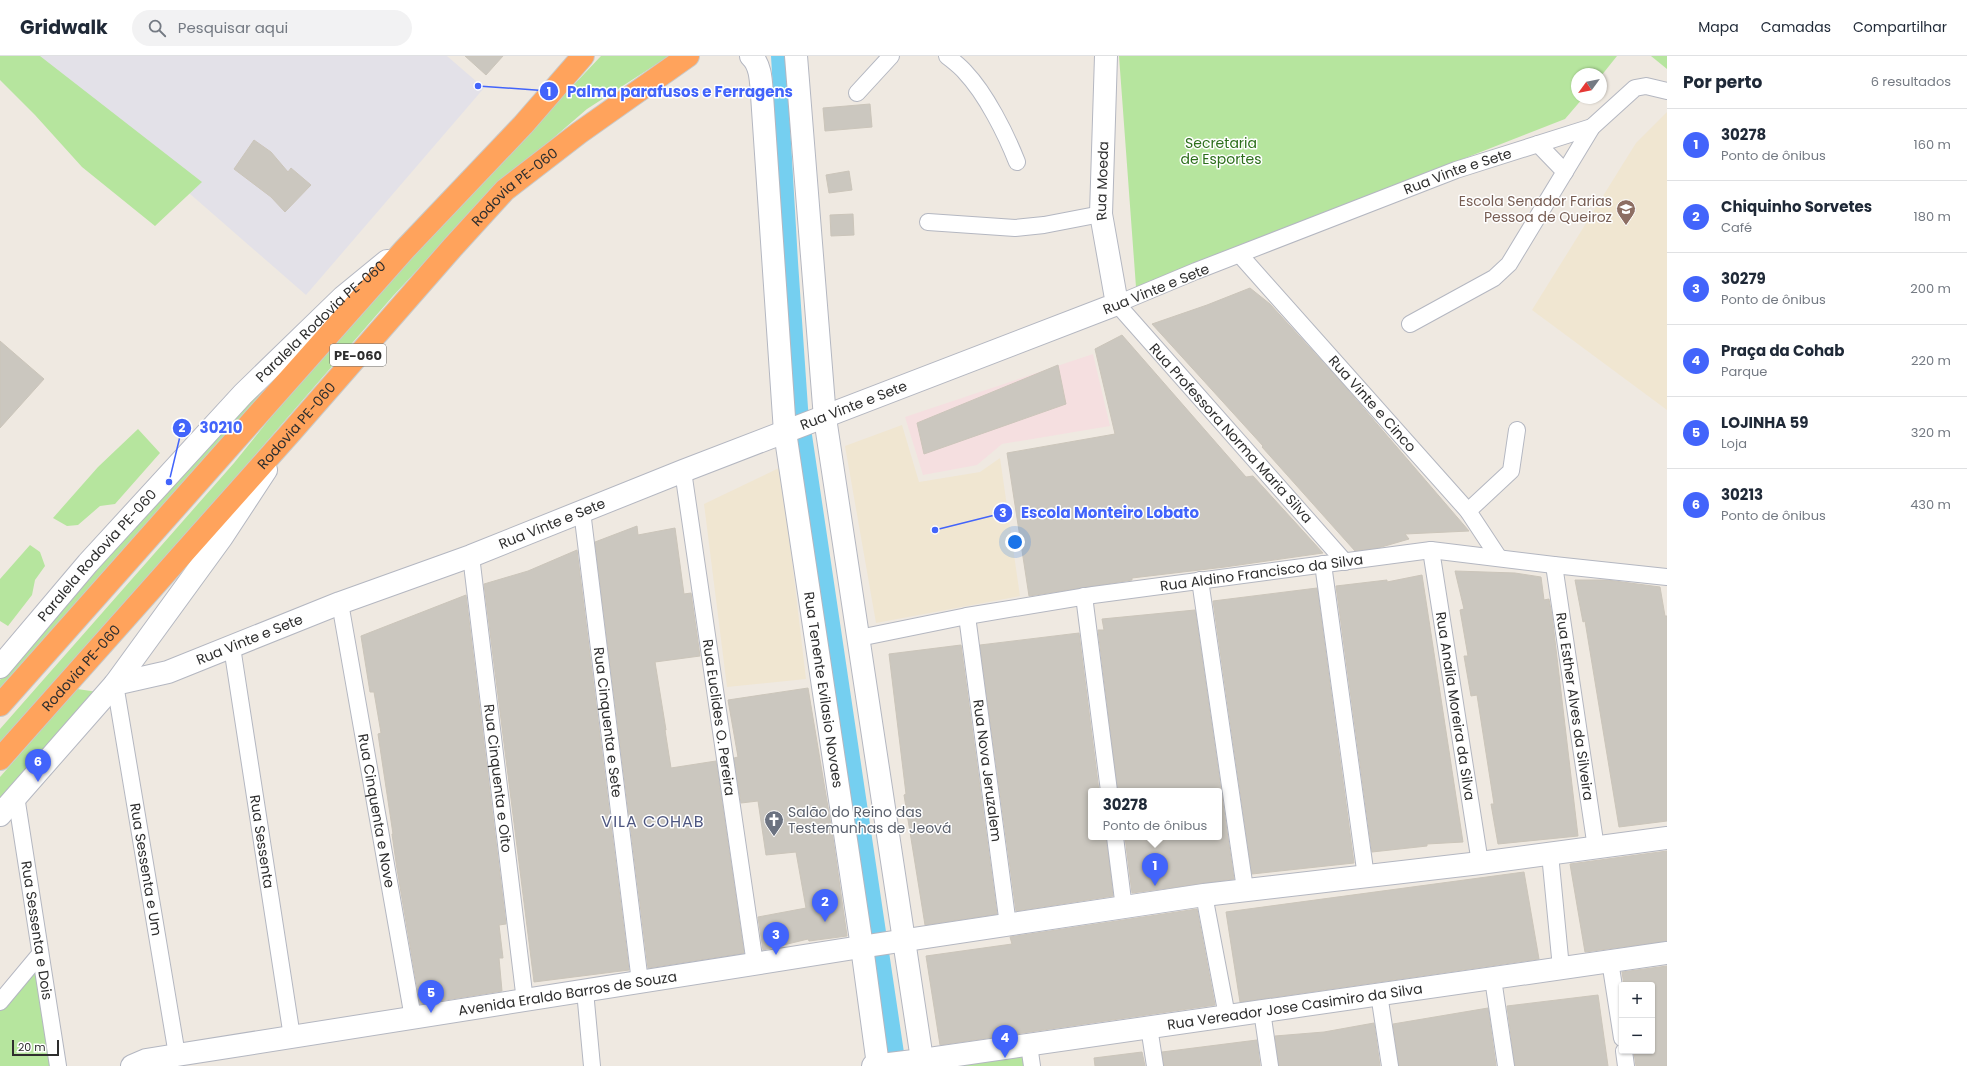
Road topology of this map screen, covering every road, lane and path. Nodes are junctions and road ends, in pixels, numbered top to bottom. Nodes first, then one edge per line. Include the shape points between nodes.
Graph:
1 (583, 56) edge
2 (688, 56) edge
3 (699, 56) edge
4 (750, 56) edge
5 (796, 56) edge
6 (891, 56) edge
7 (947, 56) edge
8 (1106, 56) edge
9 (667, 71) junction
10 (1667, 91) edge
11 (857, 92) dead end
12 (1592, 127) junction
13 (1538, 144) junction
14 (1017, 162) dead end
15 (1565, 172) junction
16 (1101, 214) junction
17 (928, 222) dead end
18 (405, 249) junction
19 (1240, 255) junction
20 (1117, 304) junction
21 (1410, 324) dead end
22 (819, 420) junction
23 (1517, 430) dead end
24 (292, 431) junction
25 (788, 431) junction
26 (683, 471) junction
27 (582, 511) junction
28 (1468, 511) junction
29 (1431, 550) junction
30 (472, 556) junction
31 (1499, 558) junction
32 (1345, 562) junction
33 (1323, 564) junction
34 (1554, 565) junction
35 (1667, 577) edge
36 (1200, 580) junction
37 (1084, 596) junction
38 (340, 603) junction
39 (967, 616) junction
40 (859, 638) junction
41 (232, 646) junction
42 (2, 660) edge
43 (115, 684) junction
44 (0, 705) edge
45 (0, 759) edge
46 (1109, 788) edge
47 (16, 796) junction
48 (0, 815) edge
49 (1667, 838) edge
50 (1115, 840) edge
51 (1596, 848) junction
52 (1550, 854) junction
53 (1480, 863) junction
54 (1366, 877) junction
55 (1245, 889) junction
56 (1204, 895) junction
57 (1124, 908) junction
58 (1008, 925) junction
59 (897, 942) junction
60 (865, 947) junction
61 (1667, 952) edge
62 (40, 954) junction
63 (1610, 961) junction
64 (755, 964) junction
65 (1561, 968) junction
66 (1494, 979) junction
67 (640, 982) junction
68 (585, 991) junction
69 (1379, 994) junction
70 (526, 1000) junction
71 (0, 1002) edge
72 (1262, 1011) junction
73 (1226, 1016) junction
74 (412, 1018) junction
75 (1619, 1019) edge
76 (1150, 1028) junction
77 (292, 1037) junction
78 (1029, 1045) junction
79 (1624, 1054) edge
80 (177, 1055) junction
81 (918, 1063) edge
82 (878, 1065) edge
83 (58, 1066) edge
84 (132, 1066) edge
85 (592, 1066) edge
86 (1032, 1066) edge
87 (1155, 1066) edge
88 (1270, 1066) edge
89 (1390, 1066) edge
90 (1506, 1066) edge
91 (1626, 1066) edge

1 - 18 highway, PE-060 via 523,125
2 - 9 highway, Rodovia PE-060 / PE-060
3 - 9 street
4 - 25 street, Rua Tenente Evilasio Novaes via 759,71 762,95
5 - 22 street
6 - 11 street
7 - 14 street via 975,84 1004,132
8 - 16 street, Rua Moeda
9 - 24 highway, Rodovia PE-060 / PE-060 via 579,133 505,190
10 - 12 street via 1646,86 1635,88
12 - 13 street, Rua Vinte e Sete
12 - 15 street
13 - 15 street
13 - 19 street, Rua Vinte e Sete via 1456,170
15 - 21 street via 1502,272
16 - 17 street via 1016,228
16 - 20 street, Rua Moeda
18 - 42 street, Paralela Rodovia PE-060 / PE-060 via 374,270 343,297 244,394
18 - 44 highway, PE-060
19 - 20 street, Rua Vinte e Sete
19 - 28 street, Rua Vinte e Cinco
20 - 22 street, Rua Vinte e Sete
20 - 32 street, Rua Professora Norma Maria Silva
22 - 25 street, Rua Vinte e Sete
22 - 40 street
23 - 28 street via 1511,471
24 - 43 street, PE-060 via 222,538
24 - 45 highway, Rodovia PE-060 / PE-060
25 - 26 street, Rua Vinte e Sete
25 - 60 street, Rua Tenente Evilasio Novaes
26 - 27 street, Rua Vinte e Sete
26 - 64 street, Rua Euclides O. Pereira
27 - 30 street, Rua Vinte e Sete
27 - 67 street, Rua Cinquenta e Sete
28 - 31 street, Rua Vinte e Cinco
29 - 31 street, Rua Aldino Francisco da Silva
29 - 32 street, Rua Aldino Francisco da Silva
29 - 53 street, Rua Analia Moreira da Silva
30 - 38 street, Rua Vinte e Sete
30 - 70 street, Rua Cinquenta e Oito
31 - 34 street, Rua Aldino Francisco da Silva
32 - 33 street, Rua Aldino Francisco da Silva
33 - 36 street, Rua Aldino Francisco da Silva
33 - 54 street
34 - 35 street, Rua Aldino Francisco da Silva
34 - 51 street, Rua Esther Alves da Silveira
36 - 37 street, Rua Aldino Francisco da Silva
36 - 55 street
37 - 39 street, Rua Aldino Francisco da Silva
37 - 46 street
38 - 41 street, Rua Vinte e Sete
38 - 74 street, Rua Cinquenta e Nove
39 - 40 street, Rua Aldino Francisco da Silva
39 - 58 street, Rua Nova Jeruzalem
40 - 59 street
41 - 43 street, Rua Vinte e Sete via 168,672
41 - 77 street, Rua Sessenta
43 - 47 street, PE-060
43 - 80 street, Rua Sessenta e Um
47 - 48 street, PE-060
47 - 62 street, Rua Sessenta e Dois
49 - 51 street
50 - 57 street
51 - 52 street
52 - 53 street
52 - 65 street
53 - 54 street
54 - 55 street
55 - 56 street
56 - 57 street
56 - 73 street
57 - 58 street, Avenida Eraldo Barros de Souza
58 - 59 street, Avenida Eraldo Barros de Souza
59 - 60 street, Avenida Eraldo Barros de Souza
59 - 81 street
60 - 64 street, Avenida Eraldo Barros de Souza
60 - 82 street, Rua Tenente Evilasio Novaes
61 - 63 street, Rua Vereador Jose Casimiro da Silva
62 - 71 street
62 - 83 street, Rua Sessenta e Dois
63 - 65 street, Rua Vereador Jose Casimiro da Silva
63 - 75 street
64 - 67 street, Avenida Eraldo Barros de Souza
65 - 66 street, Rua Vereador Jose Casimiro da Silva
66 - 69 street, Rua Vereador Jose Casimiro da Silva
66 - 90 street
67 - 68 street, Avenida Eraldo Barros de Souza
68 - 70 street, Avenida Eraldo Barros de Souza
68 - 85 street
69 - 72 street, Rua Vereador Jose Casimiro da Silva
69 - 89 street
70 - 74 street, Avenida Eraldo Barros de Souza
72 - 73 street, Rua Vereador Jose Casimiro da Silva
72 - 88 street
73 - 76 street, Rua Vereador Jose Casimiro da Silva
74 - 77 street, Avenida Eraldo Barros de Souza
76 - 78 street, Rua Vereador Jose Casimiro da Silva
76 - 87 street
77 - 80 street, Avenida Eraldo Barros de Souza
78 - 81 street, Rua Vereador Jose Casimiro da Silva
78 - 86 street
79 - 91 street
80 - 84 street, Avenida Eraldo Barros de Souza via 146,1060
81 - 82 street, Rua Vereador Jose Casimiro da Silva

